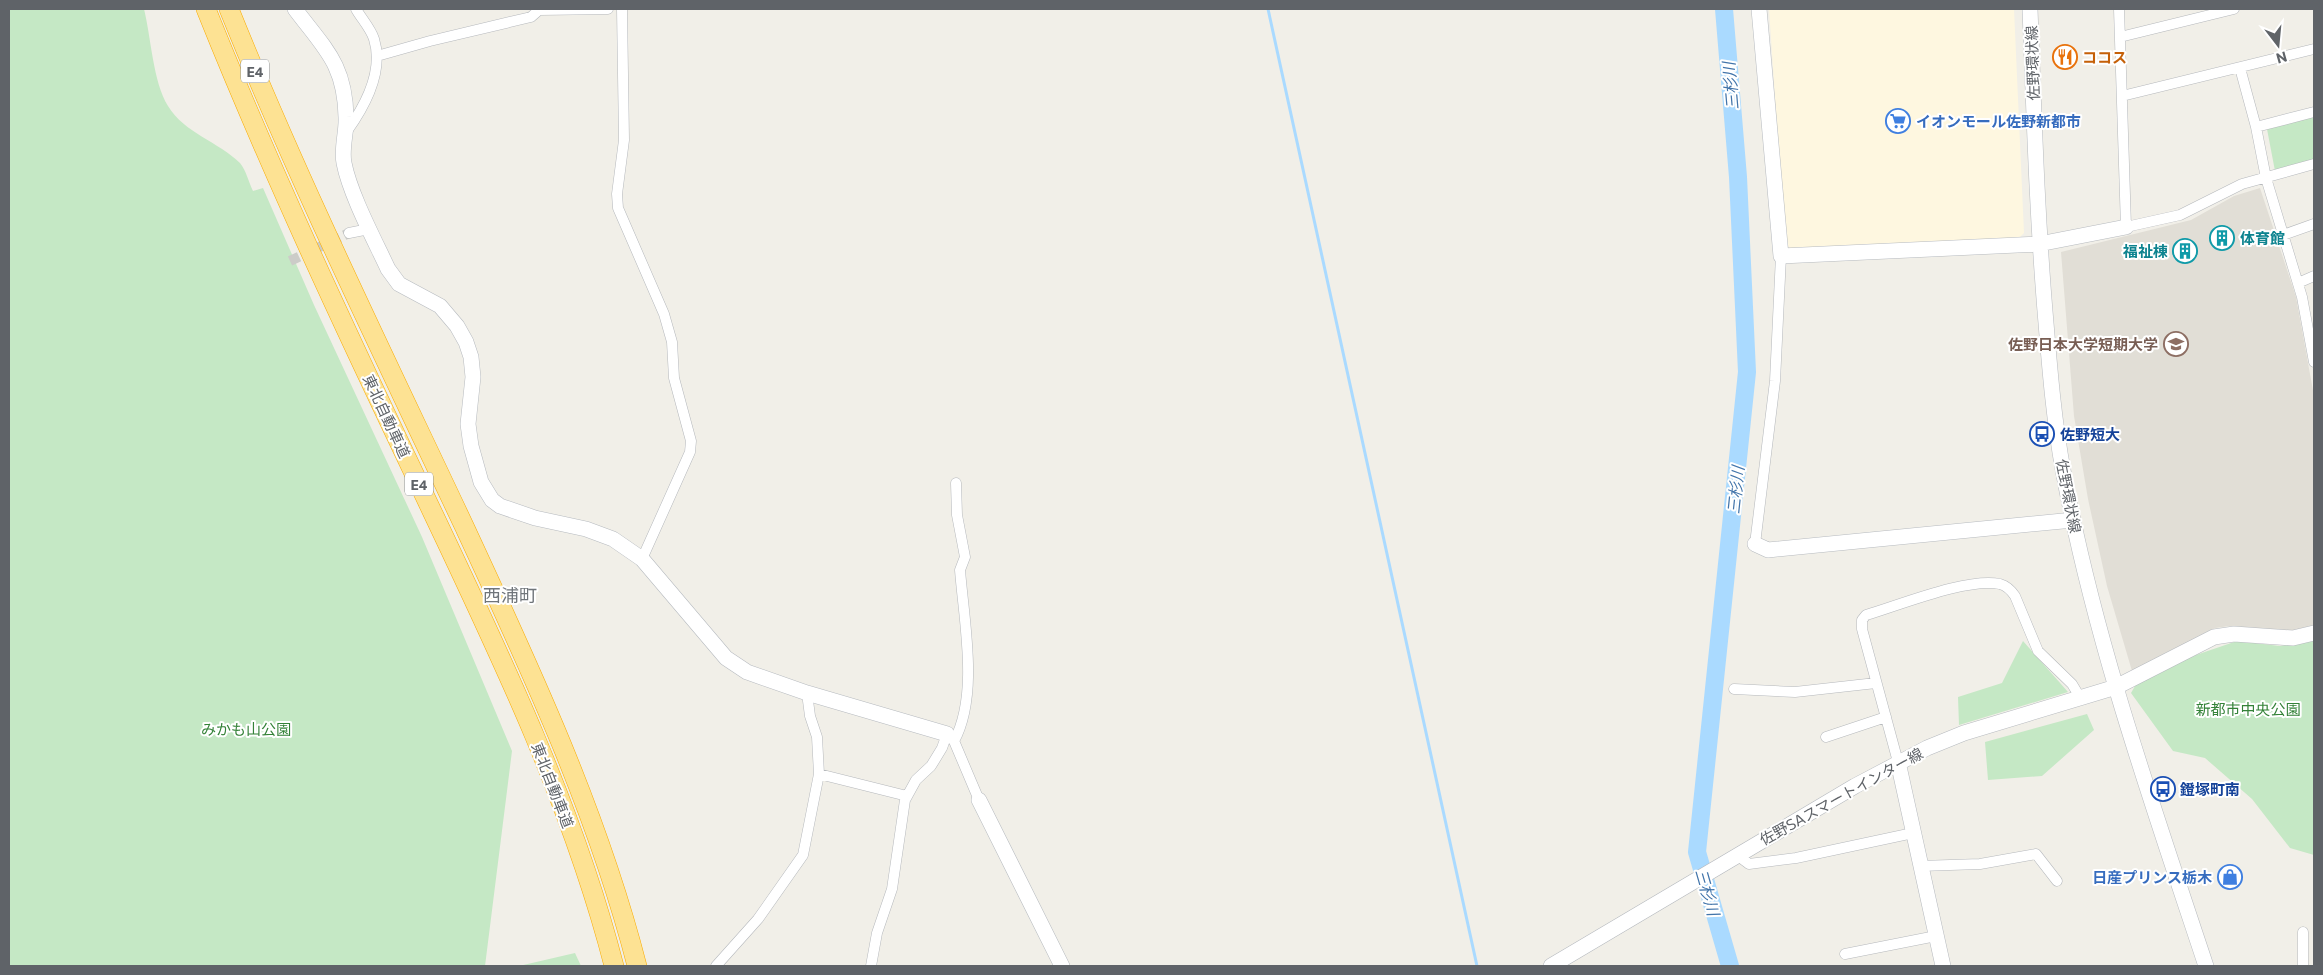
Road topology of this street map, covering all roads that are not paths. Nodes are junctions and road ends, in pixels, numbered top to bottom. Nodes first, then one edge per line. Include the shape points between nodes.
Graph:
1 (206, 9) edge
2 (229, 9) edge
3 (241, 9) edge
4 (295, 9) edge
5 (356, 9) edge
6 (608, 9) edge
7 (622, 9) edge
8 (1759, 9) edge
9 (2030, 9) edge
10 (2119, 9) edge
11 (2234, 9) edge
12 (538, 10) edge
13 (2120, 37) junction
14 (2314, 49) edge
15 (377, 56) junction
16 (2240, 68) junction
17 (2122, 96) junction
18 (2314, 112) edge
19 (2256, 127) junction
20 (346, 131) junction
21 (281, 133) junction
22 (2314, 164) edge
23 (2266, 178) junction
24 (2314, 224) edge
25 (2126, 227) junction
26 (369, 229) junction
27 (349, 233) tunnel mouth
28 (2283, 235) junction
29 (2039, 244) junction
30 (1781, 256) junction
31 (2314, 276) edge
32 (2298, 283) junction
33 (2312, 339) edge
34 (2314, 362) edge
35 (956, 482) dead end
36 (2073, 520) junction
37 (1755, 544) joint
38 (642, 559) junction
39 (2314, 633) edge
40 (1876, 683) junction
41 (2116, 687) junction
42 (1734, 689) dead end
43 (807, 694) junction
44 (2081, 699) junction
45 (1886, 717) junction
46 (950, 737) junction
47 (1826, 738) dead end
48 (1898, 762) junction
49 (819, 774) junction
50 (907, 796) junction
51 (979, 800) joint
52 (1913, 833) junction
53 (1737, 854) junction
54 (1920, 866) junction
55 (2057, 881) dead end
56 (2303, 932) dead end
57 (1936, 936) junction
58 (1845, 954) dead end
59 (614, 966) edge
60 (637, 966) edge
61 (716, 966) edge
62 (871, 966) edge
63 (1062, 966) edge
64 (1551, 966) edge
65 (1943, 966) edge
66 (2206, 966) edge
67 (2303, 966) edge

1 - 59 highway, 東北自動車道 / E4 via 299,228 516,694 570,826
2 - 21 highway, 東北自動車道 / E4
3 - 21 highway
4 - 20 street via 338,67 344,84
5 - 15 street via 374,38
6 - 12 street
7 - 38 street via 624,140 618,208 664,314 672,342 674,378 690,441 690,452
8 - 30 street
9 - 29 street, 佐野環状線
10 - 13 street
11 - 13 street
12 - 15 street via 531,17
13 - 17 street
14 - 16 street
15 - 20 street via 370,92
16 - 17 street
16 - 19 street
17 - 25 street
18 - 19 street
19 - 23 street
20 - 26 street via 343,161
21 - 60 highway, 東北自動車道 / E4 via 536,686 590,819
22 - 23 street
23 - 25 street via 2242,184 2180,215
23 - 28 street
24 - 28 street
25 - 29 street
26 - 27 street
26 - 38 street via 399,284 440,306 466,342 473,377 468,424 471,446 481,482 492,500 526,515 613,539
28 - 32 street
29 - 30 street
29 - 36 street, 佐野環状線 via 2052,396
30 - 37 street via 1775,381
31 - 32 street
32 - 33 street
33 - 34 street
35 - 46 street via 957,514 965,557 960,570 969,695 962,727
36 - 37 street via 1768,550
36 - 41 street, 佐野環状線
38 - 43 street via 726,658 747,672
39 - 41 street, 佐野SAスマートインター線 via 2293,638 2234,634 2214,637
40 - 42 street via 1795,692
40 - 44 street via 1862,629 1866,615 1968,584 2000,584 2015,596 2038,651 2072,684
40 - 45 street
41 - 44 street, 佐野SAスマートインター線
41 - 66 street, 佐野環状線
43 - 46 street
43 - 49 street via 810,716 818,737
44 - 48 street, 佐野SAスマートインター線 via 1964,733
45 - 47 street
45 - 48 street
46 - 50 street
46 - 51 street
48 - 52 street
48 - 53 street, 佐野SAスマートインター線
49 - 50 street
49 - 61 street via 803,855 758,919
50 - 62 street via 892,889
51 - 63 street
52 - 53 street via 1774,863 1749,864
52 - 54 street
53 - 64 street, 佐野SAスマートインター線
54 - 55 street via 1980,864 2036,854
54 - 57 street
56 - 67 street
57 - 58 street
57 - 65 street

